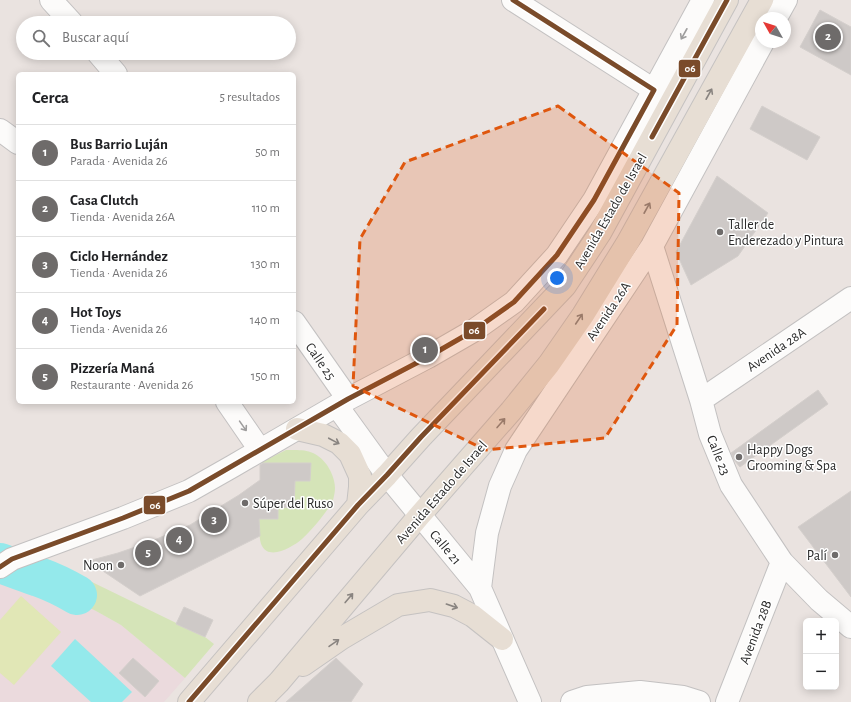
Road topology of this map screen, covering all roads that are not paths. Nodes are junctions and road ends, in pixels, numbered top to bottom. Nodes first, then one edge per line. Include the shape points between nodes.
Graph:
1 (51, 0) edge
2 (513, 0) edge
3 (703, 0) edge
4 (727, 0) edge
5 (762, 0) edge
6 (786, 0) edge
7 (779, 12) edge
8 (66, 16) edge
9 (760, 48) edge
10 (104, 60) edge
11 (114, 72) edge
12 (654, 90) junction
13 (0, 130) edge
14 (16, 141) edge
15 (652, 246) junction
16 (851, 298) edge
17 (296, 325) edge
18 (701, 400) junction
19 (342, 402) junction
20 (228, 404) edge
21 (297, 429) junction
22 (260, 450) junction
23 (387, 474) junction
24 (358, 505) junction
25 (420, 515) junction
26 (782, 562) junction
27 (6, 563) edge
28 (480, 588) junction
29 (851, 628) edge
30 (502, 638) junction
31 (279, 682) junction
32 (640, 697) edge
33 (188, 702) edge
34 (259, 702) edge
35 (530, 702) edge
36 (572, 702) edge
37 (699, 702) edge
38 (727, 702) edge

1 - 8 street
2 - 12 street
3 -> 12 street
4 - 23 main road, Avenida Estado de Israel via 600,233 565,286
25 -> 5 main road, Avenida Estado de Israel via 511,411 549,364 583,315 628,242
6 - 7 street
9 - 15 street, Avenida 26A
10 - 11 street
12 - 19 street via 594,200 557,255 514,302 473,331
13 - 14 street
15 - 18 street, Calle 23
15 - 28 street, Avenida 26A via 516,450 500,486 487,533
16 - 18 street, Avenida 28A
17 - 19 street, Calle 25
18 - 26 street, Calle 23 via 710,434 731,484
19 - 21 street
19 - 23 street, Calle 21
20 -> 22 street
21 - 22 street
21 -> 24 main road via 339,443 350,454 360,476
22 - 27 street via 189,491
23 - 24 main road, Avenida Estado de Israel
23 - 25 street, Calle 21
24 - 33 main road, Avenida Estado de Israel
25 - 28 street, Calle 21
31 -> 25 main road, Avenida Estado de Israel
26 - 29 street, Calle 23
26 - 38 street, Avenida 28B
28 - 30 street, Calle 21
31 -> 30 main road via 342,638 398,605 430,600 454,606 474,616
30 - 35 street, Calle 21
31 - 34 main road, Avenida Estado de Israel
32 - 36 street via 587,697
32 - 37 street via 683,697

